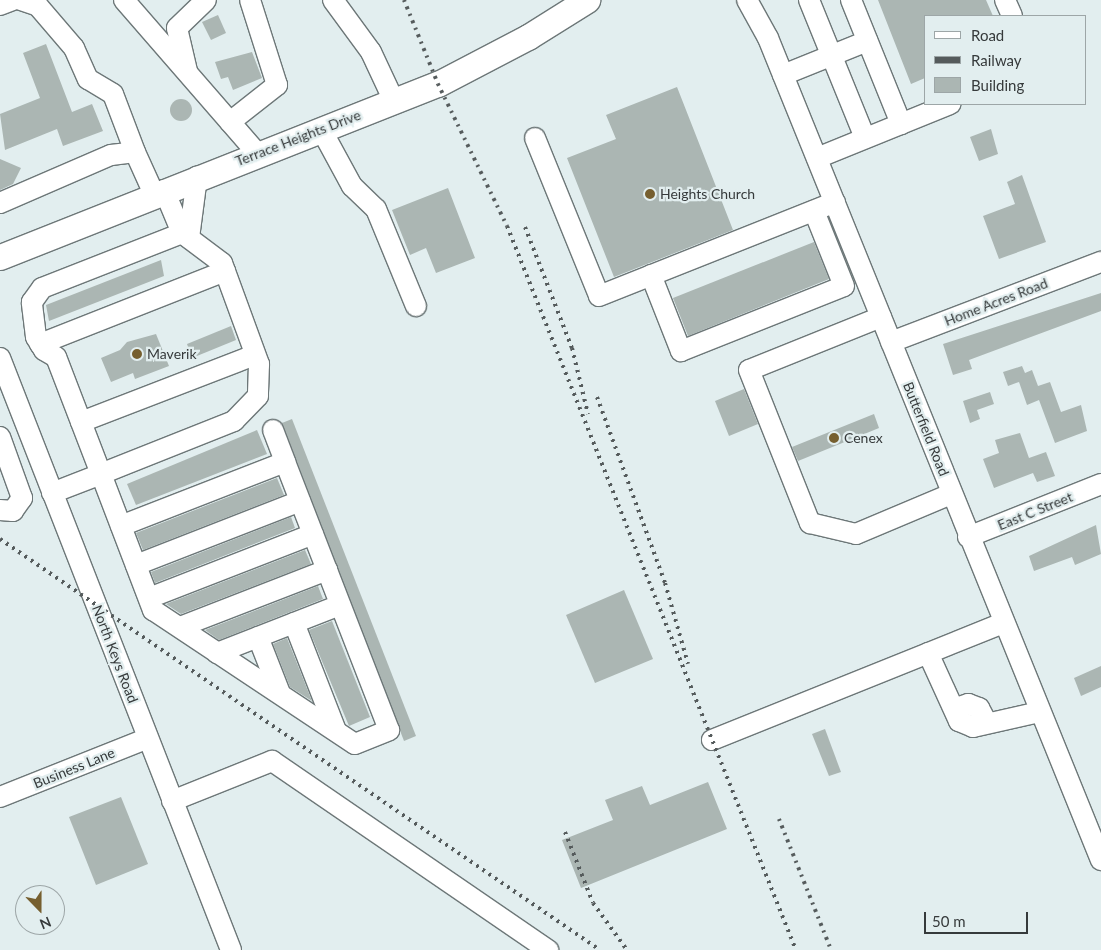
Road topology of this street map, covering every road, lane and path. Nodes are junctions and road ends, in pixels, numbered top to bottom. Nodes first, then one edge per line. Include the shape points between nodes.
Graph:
1 (13, 0) edge
2 (21, 0) edge
3 (124, 0) edge
4 (206, 0) edge
5 (250, 0) edge
6 (333, 0) edge
7 (587, 0) edge
8 (747, 0) edge
9 (809, 0) edge
10 (851, 0) edge
11 (1005, 0) edge
12 (0, 5) edge
13 (1012, 15) edge
14 (867, 41) junction
15 (831, 55) junction
16 (187, 73) junction
17 (783, 75) junction
18 (394, 101) junction
19 (948, 105) edge
20 (230, 122) junction
21 (901, 124) junction
22 (321, 129) junction
23 (535, 138) dead end
24 (865, 138) junction
25 (135, 152) junction
26 (258, 154) junction
27 (816, 158) junction
28 (196, 178) junction
29 (159, 192) junction
30 (835, 202) junction
31 (0, 203) edge
32 (814, 210) junction
33 (186, 236) junction
34 (0, 256) edge
35 (1101, 262) edge
36 (225, 271) junction
37 (651, 275) junction
38 (416, 306) dead end
39 (881, 317) junction
40 (891, 342) junction
41 (40, 344) junction
42 (255, 355) junction
43 (0, 358) edge
44 (81, 422) junction
45 (272, 430) dead end
46 (1, 444) edge
47 (285, 462) junction
48 (43, 469) junction
49 (100, 474) junction
50 (17, 479) junction
51 (1101, 484) edge
52 (52, 493) junction
53 (951, 494) junction
54 (300, 501) junction
55 (0, 510) edge
56 (121, 526) junction
57 (313, 534) junction
58 (968, 537) junction
59 (136, 565) junction
60 (327, 570) junction
61 (149, 598) junction
62 (340, 605) junction
63 (294, 623) junction
64 (1003, 623) junction
65 (180, 627) junction
66 (258, 637) junction
67 (217, 653) junction
68 (928, 653) junction
69 (280, 694) junction
70 (1039, 712) junction
71 (336, 731) junction
72 (148, 738) junction
73 (712, 740) dead end
74 (0, 797) edge
75 (172, 801) junction
76 (1101, 860) edge
77 (231, 950) edge
78 (548, 950) edge

1 - 12 street
2 - 25 street via 38,6 74,48 88,79 113,94
3 - 16 street
4 - 16 street via 177,28
5 - 20 street via 277,85
6 - 18 street via 372,52
7 - 18 main road, Terrace Heights Drive via 528,37 438,84
8 - 17 street, Butterfield Road
9 - 15 street
10 - 14 street
11 - 13 street
14 - 15 street
14 - 21 street
15 - 17 street
15 - 24 street
16 - 20 street
17 - 27 street, Butterfield Road
18 - 22 main road, Terrace Heights Drive
19 - 21 street
20 - 26 street
21 - 24 street
22 - 26 main road, Terrace Heights Drive
22 - 38 street via 352,186 376,210
23 - 37 street via 600,296
24 - 27 street
25 - 29 street
25 - 31 street via 111,155
26 - 28 main road, Terrace Heights Drive
27 - 30 street, Butterfield Road
28 - 29 main road, Terrace Heights Drive
28 - 33 street
29 - 33 street
29 - 34 main road, Terrace Heights Drive
30 - 32 street
30 - 39 street, Butterfield Road
32 - 37 street
32 - 37 street via 844,286 835,290 682,351
33 - 36 street via 222,263
33 - 41 street via 42,288 32,302
35 - 40 street, Home Acres Road
36 - 41 street
36 - 42 street
39 - 40 street, Butterfield Road
39 - 53 street via 749,370 810,523 856,534
40 - 53 street, Butterfield Road
41 - 44 street via 56,357
42 - 44 street
42 - 49 street via 260,380 258,396 248,411
43 - 48 street, North Keys Road
44 - 49 street
45 - 47 street
46 - 50 street
47 - 54 street
47 - 56 street
48 - 50 street
48 - 52 street, North Keys Road
49 - 52 street
49 - 56 street
50 - 55 street via 22,498 13,512
51 - 58 street, East C Street
52 - 72 street, North Keys Road
53 - 58 street, Butterfield Road
54 - 57 street
54 - 59 street
56 - 59 street
57 - 60 street
57 - 61 street
58 - 64 street, Butterfield Road
59 - 61 street
60 - 62 street
60 - 65 street
61 - 65 street via 153,610
62 - 63 street
62 - 71 street via 389,730 355,744
63 - 66 street
63 - 71 street
64 - 68 street
64 - 70 street, Butterfield Road
65 - 67 street
66 - 67 street
66 - 69 street
67 - 69 street
68 - 70 street via 947,699 956,708 959,721 973,727 986,721
68 - 73 street
69 - 71 street
70 - 76 street, Butterfield Road
72 - 74 street, Business Lane
72 - 75 street, North Keys Road
75 - 77 street, North Keys Road
75 - 78 street via 272,761

